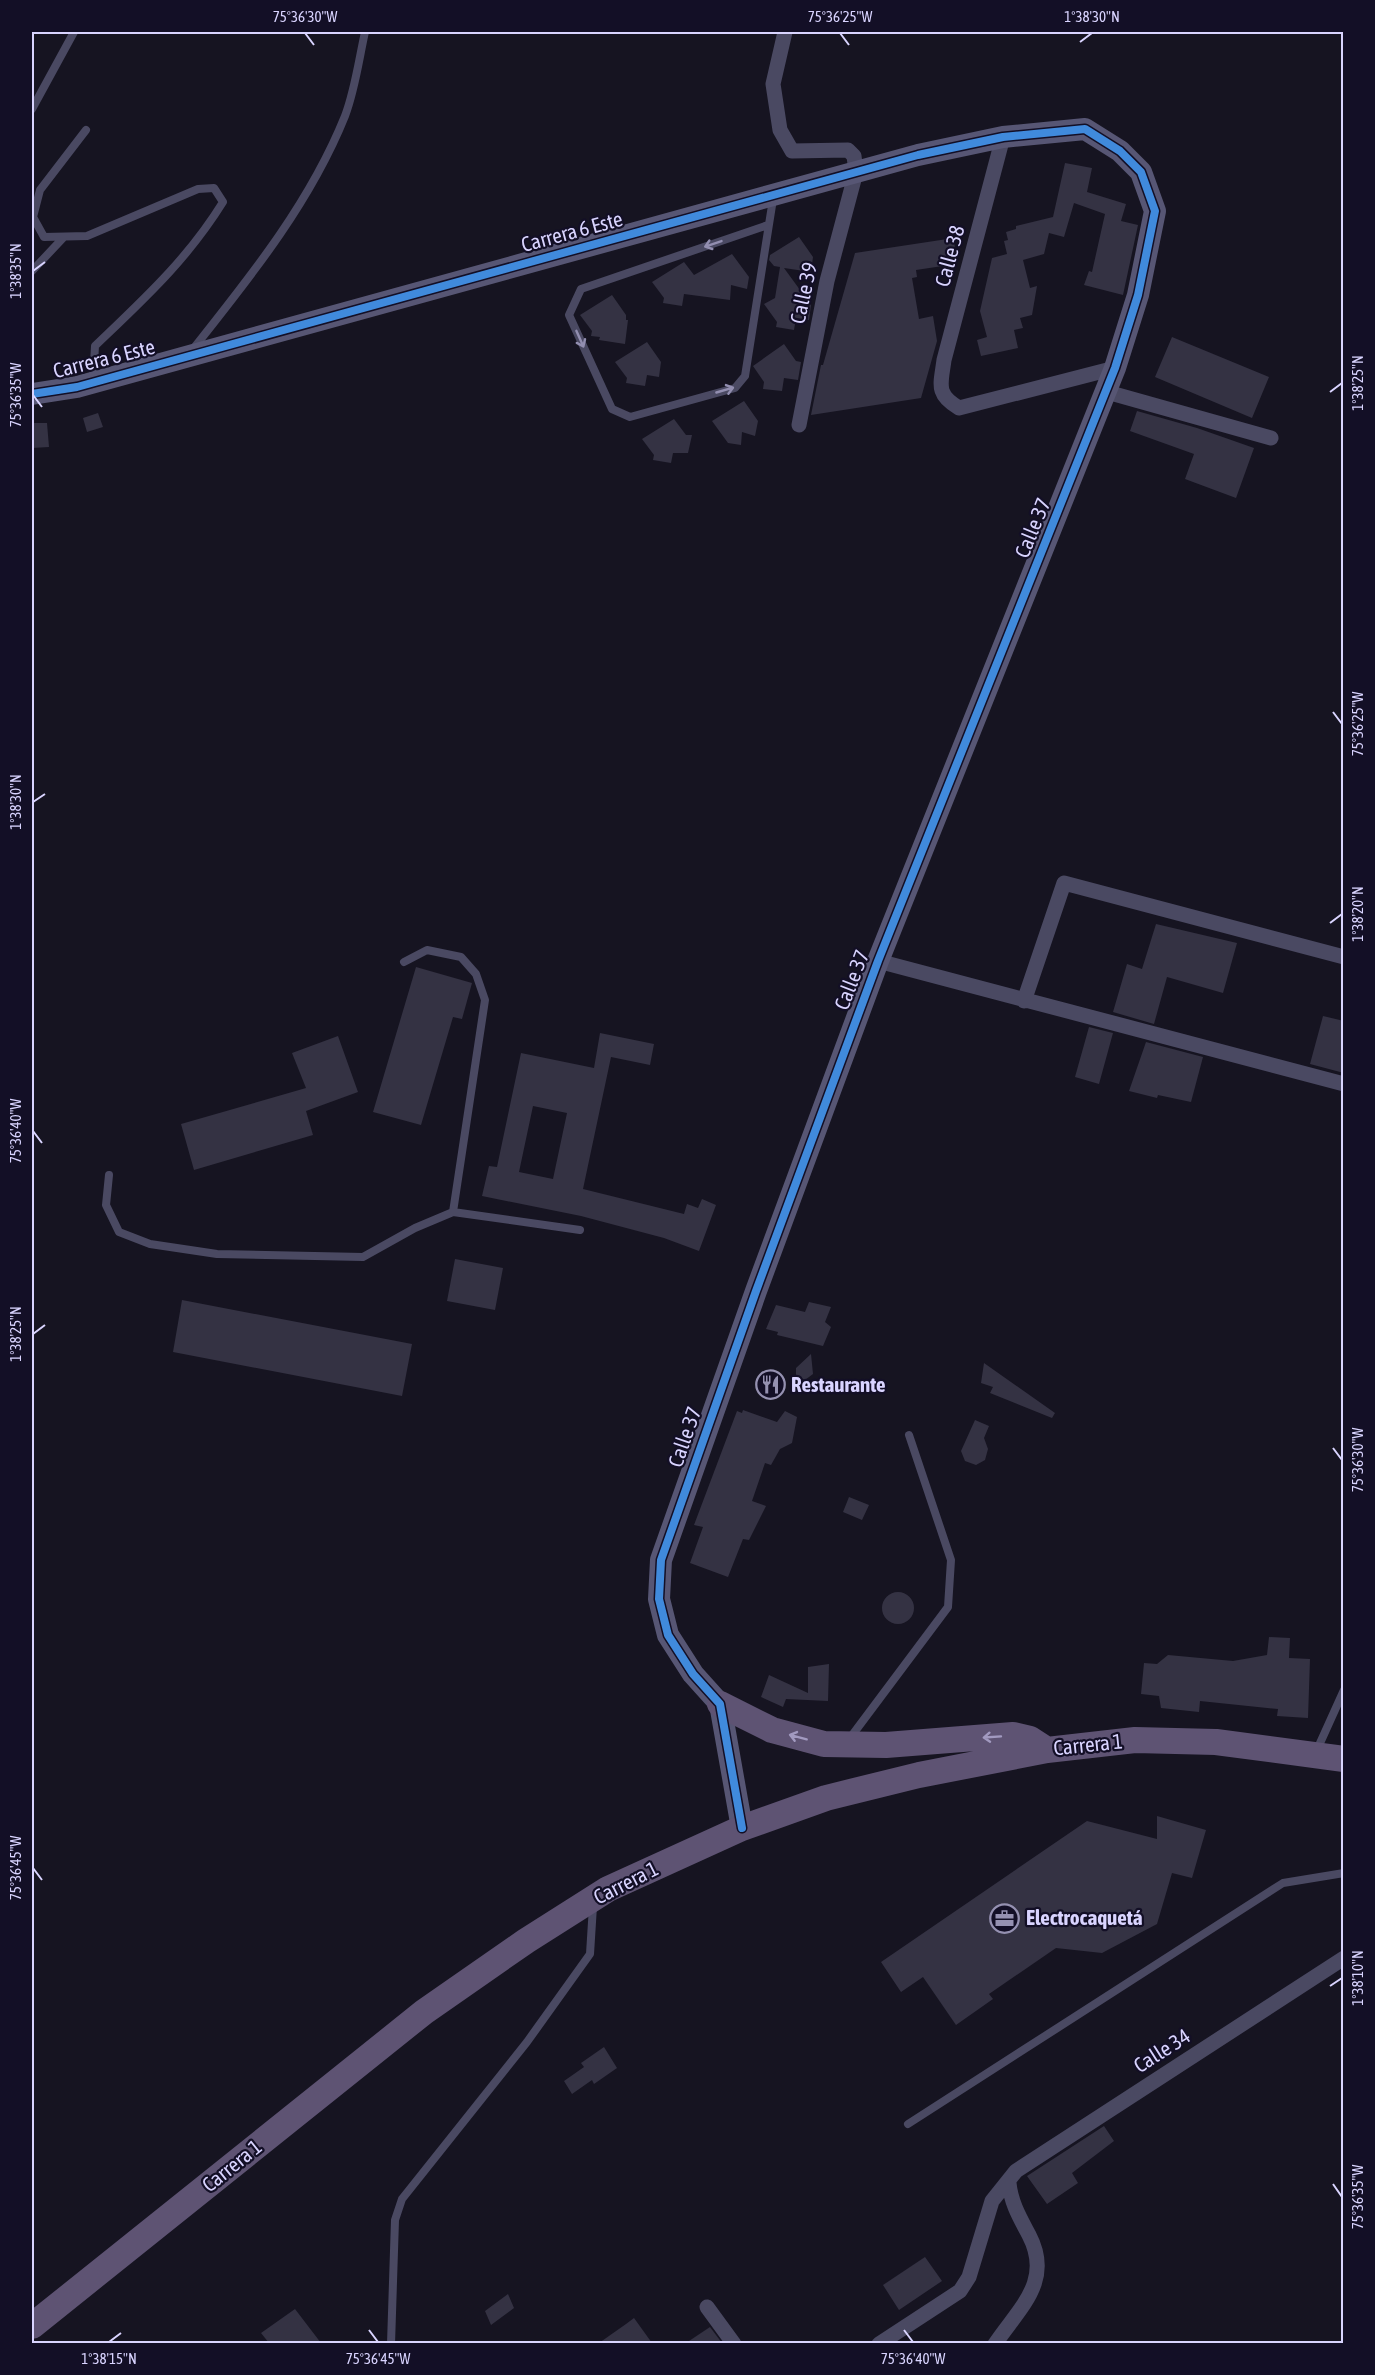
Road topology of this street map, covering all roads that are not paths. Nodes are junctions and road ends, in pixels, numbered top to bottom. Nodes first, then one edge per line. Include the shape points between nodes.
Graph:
1 (74, 32) edge
2 (365, 32) edge
3 (785, 32) edge
4 (32, 109) edge
5 (86, 130) dead end
6 (1003, 137) junction
7 (1120, 151) joint
8 (856, 172) junction
9 (774, 195) junction
10 (768, 225) junction
11 (63, 238) junction
12 (32, 271) edge
13 (186, 357) junction
14 (1115, 368) junction
15 (93, 383) junction
16 (1107, 392) junction
17 (32, 394) edge
18 (799, 425) dead end
19 (1270, 438) dead end
20 (1344, 957) edge
21 (878, 961) junction
22 (404, 962) dead end
23 (1024, 1001) junction
24 (1344, 1084) edge
25 (109, 1175) dead end
26 (453, 1212) junction
27 (580, 1230) dead end
28 (909, 1435) dead end
29 (1344, 1690) edge
30 (720, 1704) junction
31 (845, 1744) junction
32 (1047, 1749) junction
33 (1314, 1755) junction
34 (1344, 1759) edge
35 (742, 1828) junction
36 (1344, 1873) edge
37 (594, 1898) junction
38 (1344, 1958) edge
39 (908, 2124) dead end
40 (1009, 2183) junction
41 (707, 2307) dead end
42 (32, 2326) edge
43 (391, 2343) edge
44 (734, 2343) edge
45 (879, 2343) edge
46 (995, 2343) edge

1 - 4 lane
2 - 13 lane via 346,114 310,190 249,279
3 - 8 street via 773,84 780,130 792,151 848,150 854,156
5 - 11 lane via 40,190 33,217 44,237
6 - 7 street, Carrera 6 Este via 1085,129
6 - 8 street, Carrera 6 Este
6 - 14 street, Calle 38 via 944,360 940,387 945,400 959,408
7 - 14 street, Calle 37 via 1141,172 1155,211 1138,295
8 - 9 street, Carrera 6 Este
8 - 18 street, Calle 39 via 827,281
9 - 10 lane
9 - 13 street, Carrera 6 Este
10 -> 10 lane via 580,289 569,315 612,409 630,417 735,388 749,363
11 - 12 lane
11 - 15 lane via 87,236 198,189 214,189 223,201 203,235 176,268 95,346
13 - 15 street, Carrera 6 Este
14 - 16 street, Calle 37
15 - 17 street, Carrera 6 Este
16 - 19 street
16 - 21 street, Calle 37
20 - 23 street via 1064,883
21 - 23 street
21 - 30 street, Calle 37 via 661,1560 658,1599 668,1635 693,1674
22 - 26 lane via 427,950 461,957 476,974 485,1000
23 - 24 street
25 - 26 lane via 106,1205 119,1232 150,1244 217,1254 363,1257 414,1228
26 - 27 lane
28 - 31 lane via 951,1560 948,1607
29 - 33 lane
31 -> 30 main road via 824,1744 772,1730
30 - 35 street
32 -> 31 main road via 1013,1735 886,1745
32 - 33 main road, Carrera 1 via 1158,1740 1216,1742
32 - 35 main road, Carrera 1 via 826,1798
33 - 34 main road, Carrera 1
35 - 37 main road, Carrera 1
36 - 39 lane via 1283,1883
37 - 42 main road, Carrera 1 via 424,2012
37 - 43 lane via 590,1954 527,2042 402,2199 395,2220
38 - 40 street, Calle 34 via 1016,2171
40 - 45 street, Calle 34 via 992,2201 969,2277 960,2291
40 - 46 street via 1011,2200 1035,2246 1039,2266 1036,2283
41 - 44 street

